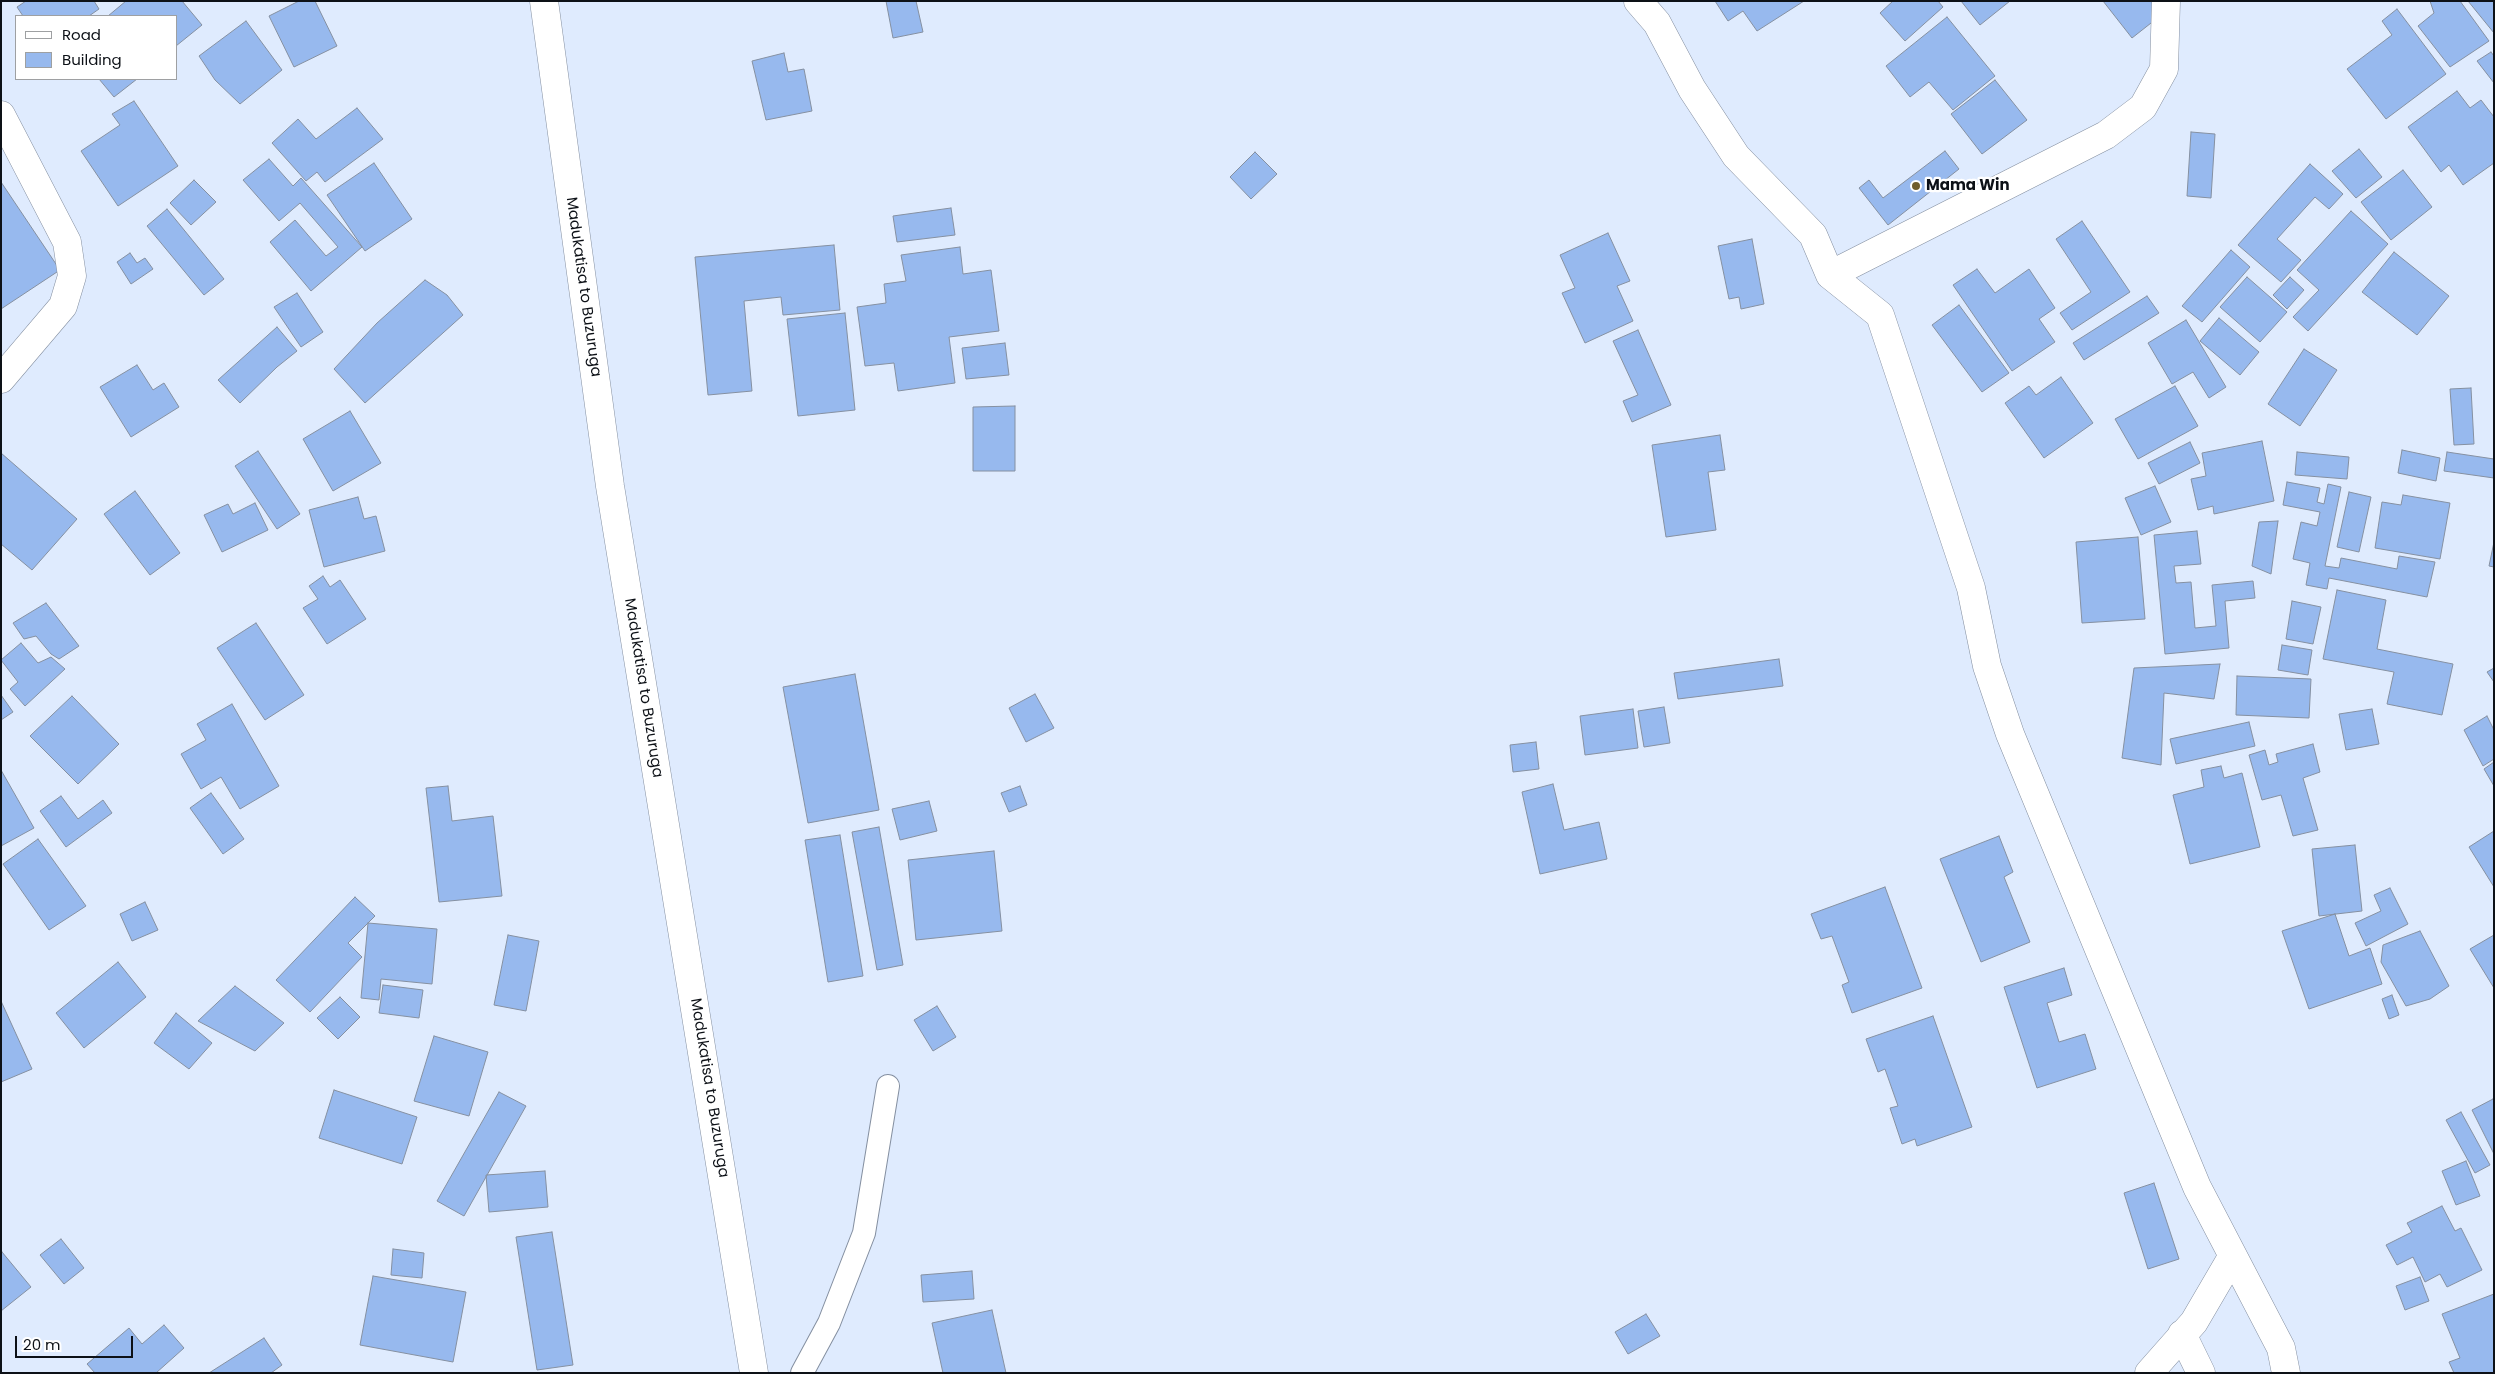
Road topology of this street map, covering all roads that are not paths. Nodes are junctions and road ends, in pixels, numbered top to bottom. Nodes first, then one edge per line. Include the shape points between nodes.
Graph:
1 (544, 1) edge
2 (1638, 1) edge
3 (2166, 1) edge
4 (1, 115) edge
5 (1830, 275) junction
6 (1, 379) edge
7 (888, 1086) dead end
8 (2232, 1257) junction
9 (2182, 1334) junction
10 (754, 1373) edge
11 (802, 1373) edge
12 (2149, 1373) edge
13 (2201, 1373) edge
14 (2286, 1373) edge

1 - 10 street, Madukatisa to Buzuruga via 610,486
2 - 5 street via 1657,23 1692,90 1736,156 1813,235
3 - 5 street via 2164,69 2143,107 2106,135
4 - 6 street via 67,242 72,276 63,306
5 - 8 street via 1880,315 1971,588 1987,666 2010,734 2197,1188
7 - 11 lane via 864,1233 829,1323
8 - 9 street via 2194,1322
8 - 14 street via 2281,1348
9 - 12 street
9 - 13 street

